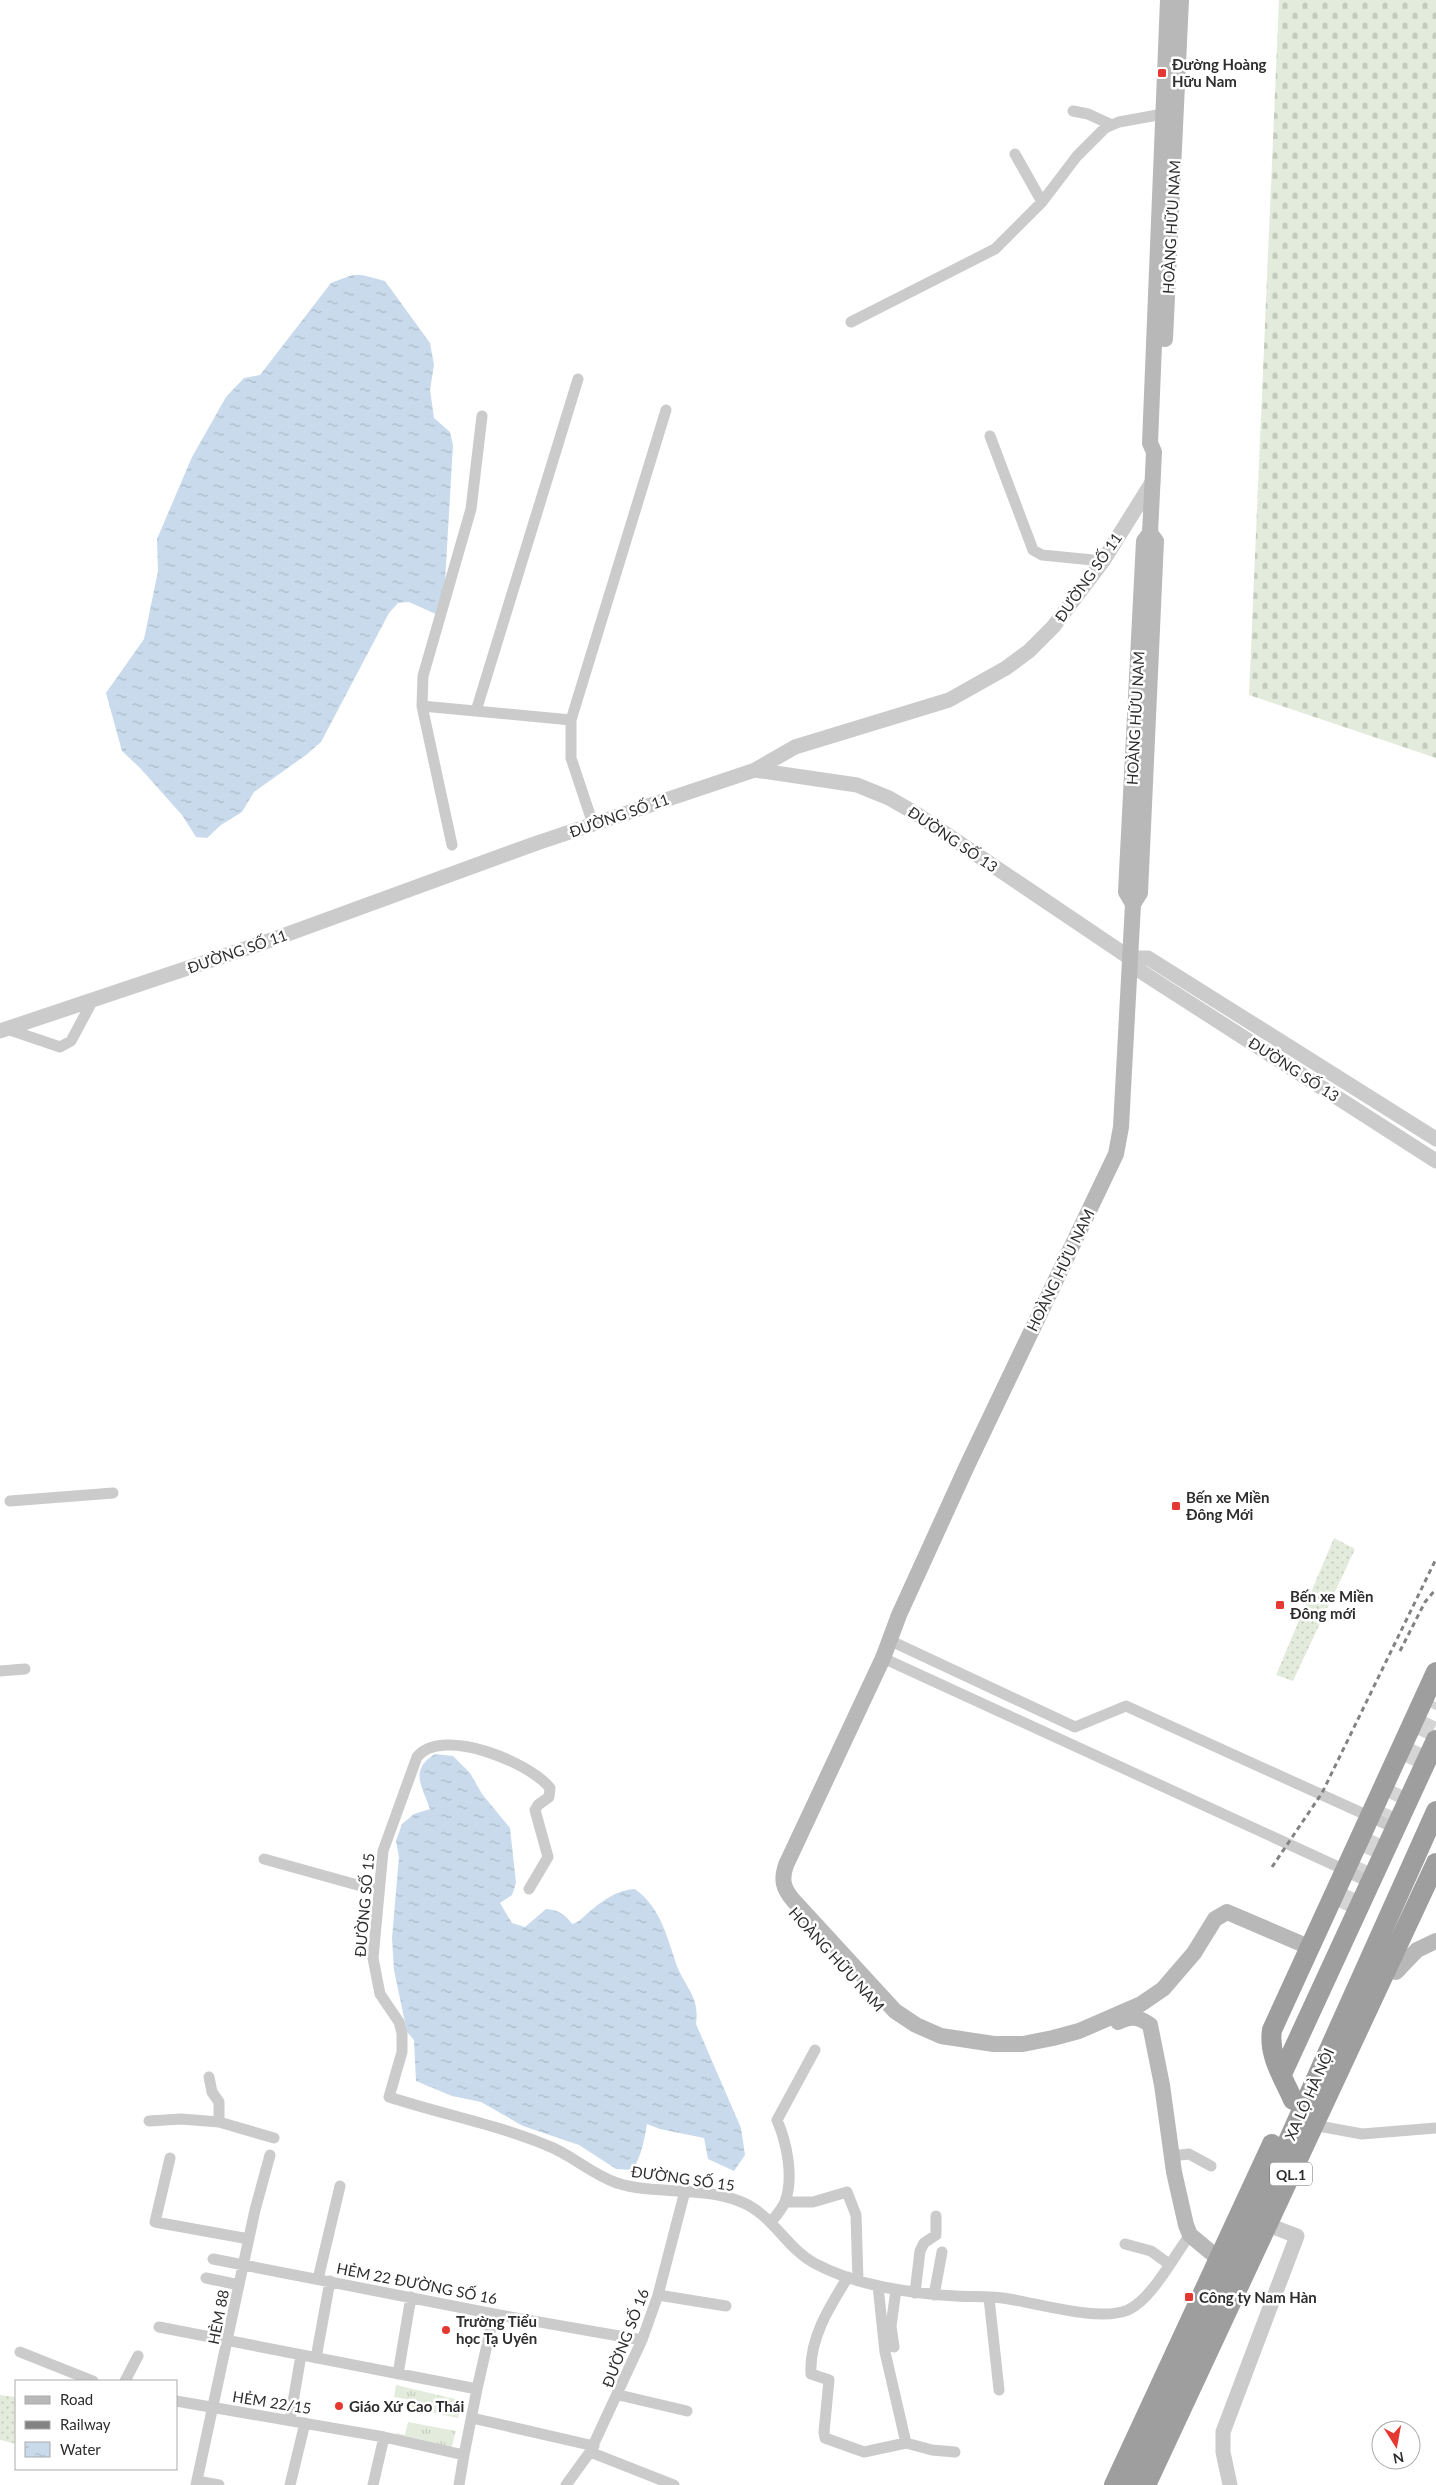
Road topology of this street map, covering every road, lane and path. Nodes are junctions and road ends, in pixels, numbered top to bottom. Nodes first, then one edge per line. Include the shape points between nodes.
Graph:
1 (1168, 0) edge
2 (1181, 0) edge
3 (1073, 111) dead end
4 (1170, 114) junction
5 (1112, 125) junction
6 (1015, 154) dead end
7 (1042, 202) junction
8 (851, 322) dead end
9 (578, 379) dead end
10 (666, 410) dead end
11 (482, 416) dead end
12 (990, 436) dead end
13 (1153, 481) junction
14 (1123, 528) junction
15 (1150, 534) junction
16 (1102, 561) junction
17 (422, 706) junction
18 (476, 711) junction
19 (571, 720) junction
20 (756, 770) junction
21 (592, 824) junction
22 (452, 845) dead end
23 (1130, 958) junction
24 (93, 1000) junction
25 (4, 1030) edge
26 (1436, 1139) edge
27 (1436, 1161) edge
28 (113, 1493) dead end
29 (10, 1501) dead end
30 (899, 1615) junction
31 (890, 1641) junction
32 (883, 1658) junction
33 (25, 1669) dead end
34 (0, 1671) edge
35 (1436, 1672) edge
36 (1436, 1740) edge
37 (1407, 1763) tunnel mouth
38 (1396, 1787) tunnel mouth
39 (1436, 1811) edge
40 (1370, 1816) junction
41 (1395, 1828) junction
42 (264, 1859) dead end
43 (1436, 1862) edge
44 (1345, 1869) junction
45 (1370, 1881) junction
46 (1431, 1888) edge
47 (529, 1889) dead end
48 (379, 1891) junction
49 (1340, 1908) tunnel mouth
50 (1436, 1941) edge
51 (1309, 1947) junction
52 (1396, 1972) junction
53 (815, 2050) dead end
54 (1273, 2054) junction
55 (1282, 2074) junction
56 (209, 2077) dead end
57 (1299, 2103) junction
58 (149, 2121) dead end
59 (219, 2122) junction
60 (1318, 2127) junction
61 (1436, 2128) edge
62 (274, 2138) dead end
63 (270, 2154) dead end
64 (1171, 2156) junction
65 (170, 2158) dead end
66 (1210, 2166) dead end
67 (340, 2186) dead end
68 (685, 2191) junction
69 (785, 2202) junction
70 (936, 2216) dead end
71 (771, 2222) junction
72 (1272, 2227) junction
73 (1190, 2236) junction
74 (249, 2239) junction
75 (1125, 2244) dead end
76 (942, 2252) dead end
77 (214, 2259) dead end
78 (1225, 2262) junction
79 (244, 2264) junction
80 (1169, 2264) junction
81 (206, 2278) dead end
82 (853, 2279) junction
83 (324, 2280) junction
84 (239, 2285) junction
85 (878, 2286) junction
86 (896, 2290) junction
87 (915, 2293) junction
88 (658, 2295) junction
89 (934, 2295) junction
90 (411, 2298) junction
91 (989, 2298) junction
92 (726, 2306) dead end
93 (494, 2314) junction
94 (1201, 2314) junction
95 (159, 2327) dead end
96 (642, 2340) junction
97 (228, 2342) junction
98 (894, 2347) dead end
99 (20, 2352) dead end
100 (301, 2355) junction
101 (138, 2356) dead end
102 (316, 2358) junction
103 (398, 2374) junction
104 (90, 2380) edge
105 (126, 2380) edge
106 (477, 2389) junction
107 (999, 2390) dead end
108 (618, 2395) junction
109 (178, 2402) edge
110 (214, 2408) junction
111 (687, 2411) dead end
112 (472, 2418) junction
113 (290, 2420) junction
114 (305, 2423) junction
115 (384, 2437) junction
116 (906, 2443) junction
117 (592, 2449) junction
118 (955, 2452) dead end
119 (464, 2455) junction
120 (197, 2483) edge
121 (568, 2484) edge
122 (219, 2485) edge
123 (290, 2485) edge
124 (373, 2485) edge
125 (459, 2485) edge
126 (674, 2485) edge
127 (1114, 2485) edge
128 (1130, 2485) edge
129 (1146, 2485) edge
130 (1156, 2485) edge
131 (1230, 2485) edge

1 - 4 main road, HOÀNG HỮU NAM
2 - 4 main road, HOÀNG HỮU NAM
3 - 5 street
4 - 5 street
4 - 13 main road, HOÀNG HỮU NAM via 1160,443 1154,452
5 - 7 street via 1077,156
6 - 7 street
7 - 8 street via 995,249
9 - 18 street
10 - 19 street
11 - 17 street via 470,509 423,676
12 - 16 street via 1033,550 1042,555
13 - 14 street, ĐƯỜNG SỐ 11
13 - 15 main road, HOÀNG HỮU NAM
14 - 15 street via 1138,526
14 - 16 street, ĐƯỜNG SỐ 11
15 - 23 main road, HOÀNG HỮU NAM via 1156,541 1140,893 1132,904
16 - 20 street, ĐƯỜNG SỐ 11 via 1079,595 1029,651 987,680 949,700 795,747
17 - 18 street
17 - 22 street
18 - 19 street
19 - 21 street via 571,758
20 - 21 street, ĐƯỜNG SỐ 11
20 - 23 street, ĐƯỜNG SỐ 13 via 857,785 889,798
21 - 24 street, ĐƯỜNG SỐ 11 via 274,939
23 - 26 street, ĐƯỜNG SỐ 13 via 1148,958
23 - 27 street, ĐƯỜNG SỐ 13 via 1140,971
23 - 30 main road, HOÀNG HỮU NAM via 1121,1127 1116,1154
24 - 25 street, ĐƯỜNG SỐ 11
24 - 25 street via 72,1041 66,1045 60,1047
28 - 29 street
30 - 31 main road, HOÀNG HỮU NAM
30 - 64 main road, HOÀNG HỮU NAM via 883,1637 778,1862 775,1884 780,1896 870,1999 911,2031 938,2043 965,2049 1025,2052 1083,2038 1126,2018 1139,2017 1150,2025
31 - 32 main road, HOÀNG HỮU NAM
31 - 40 street via 1074,1727 1126,1706
32 - 44 street
32 - 51 main road, HOÀNG HỮU NAM via 786,1865 783,1882 787,1892 875,1991 916,2026 941,2036 994,2044 1024,2044 1079,2030 1141,2004 1163,1989 1194,1953 1215,1918 1227,1912
33 - 34 street
35 - 40 highway, XA LỘ HÀ NỘI
36 - 41 highway
37 - 38 highway
39 - 57 highway, XA LỘ HÀ NỘI / QL.1
40 - 41 street
40 - 44 highway, XA LỘ HÀ NỘI
41 - 45 highway
42 - 48 street
43 - 46 highway, XA LỘ HÀ NỘI / QL.1
44 - 45 street
44 - 51 highway, XA LỘ HÀ NỘI
45 - 55 highway
46 - 52 highway, XA LỘ HÀ NỘI / QL.1
46 - 60 highway, XA LỘ HÀ NỘI / QL.1
47 - 48 street, ĐƯỜNG SỐ 15 via 548,1857 535,1810 550,1793 545,1782 525,1768 487,1752 440,1745 428,1748 417,1757 383,1851
48 - 68 street, ĐƯỜNG SỐ 15 via 373,1958 375,1974 380,1994 398,2022 403,2043 389,2097 517,2133 564,2152 617,2183
49 - 54 highway
50 - 52 main road via 1416,1950
51 - 54 highway, XA LỘ HÀ NỘI via 1272,2030
52 - 60 highway, XA LỘ HÀ NỘI / QL.1
53 - 69 street via 777,2120 786,2148
54 - 55 highway, XA LỘ HÀ NỘI
55 - 57 highway, XA LỘ HÀ NỘI
56 - 59 street via 212,2092 220,2102
57 - 78 highway, XA LỘ HÀ NỘI / QL.1
58 - 59 street
59 - 62 street
60 - 61 street via 1362,2134
60 - 72 highway, XA LỘ HÀ NỘI / QL.1
63 - 74 street, HẺM 88
64 - 66 street via 1189,2154
64 - 73 main road, HOÀNG HỮU NAM
65 - 74 street via 155,2222
67 - 83 street
68 - 71 street, ĐƯỜNG SỐ 15 via 740,2201
68 - 88 street, ĐƯỜNG SỐ 16
69 - 71 street
69 - 82 street via 812,2202 847,2192 856,2215
70 - 87 street via 936,2235 924,2242 920,2251
71 - 82 street, ĐƯỜNG SỐ 15 via 799,2253
72 - 129 highway, XA LỘ HÀ NỘI / QL.1
72 - 130 highway, XA LỘ HÀ NỘI / QL.1
72 - 131 street via 1297,2236 1223,2432 1222,2452
73 - 78 main road
73 - 80 street, ĐƯỜNG SỐ 15
74 - 79 street, HẺM 88
75 - 80 street via 1151,2251
76 - 89 street
77 - 79 street, HẺM 22 ĐƯỜNG SỐ 16
78 - 94 highway, XA LỘ HÀ NỘI / QL.1
79 - 83 street, HẺM 22 ĐƯỜNG SỐ 16
79 - 84 street, HẺM 88
80 - 91 street, ĐƯỜNG SỐ 15 via 1149,2294 1129,2309 1119,2312 1101,2315 1006,2298
81 - 84 street
82 - 85 street, ĐƯỜNG SỐ 15
82 - 116 street via 827,2313 815,2339 811,2372 829,2380 824,2432 828,2440 864,2452
83 - 90 street, HẺM 22 ĐƯỜNG SỐ 16
83 - 102 street
84 - 97 street, HẺM 88
85 - 86 street, ĐƯỜNG SỐ 15
85 - 116 street via 885,2352
86 - 87 street, ĐƯỜNG SỐ 15
86 - 98 street via 891,2326
87 - 89 street, ĐƯỜNG SỐ 15
88 - 92 street
88 - 96 street, ĐƯỜNG SỐ 16
89 - 91 street, ĐƯỜNG SỐ 15
90 - 93 street, HẺM 22 ĐƯỜNG SỐ 16
90 - 103 street
91 - 107 street
93 - 96 street, HẺM 22 ĐƯỜNG SỐ 16
93 - 106 street
94 - 127 highway, XA LỘ HÀ NỘI / QL.1
94 - 128 highway, XA LỘ HÀ NỘI / QL.1
95 - 97 street
96 - 108 street, ĐƯỜNG SỐ 16
97 - 100 street
97 - 110 street, HẺM 88
99 - 104 street
100 - 102 street
100 - 113 street
101 - 105 street
102 - 103 street
103 - 106 street
106 - 112 street
108 - 111 street
108 - 117 street, ĐƯỜNG SỐ 16
109 - 110 street, HẺM 22/15
110 - 113 street, HẺM 22/15
110 - 120 street, HẺM 88
112 - 117 street
112 - 119 street
113 - 114 street, HẺM 22/15
114 - 115 street, HẺM 22/15
114 - 123 street
115 - 119 street, HẺM 22/15
115 - 124 street
116 - 118 street
117 - 121 street, ĐƯỜNG SỐ 16
117 - 126 street
119 - 125 street
120 - 122 street

